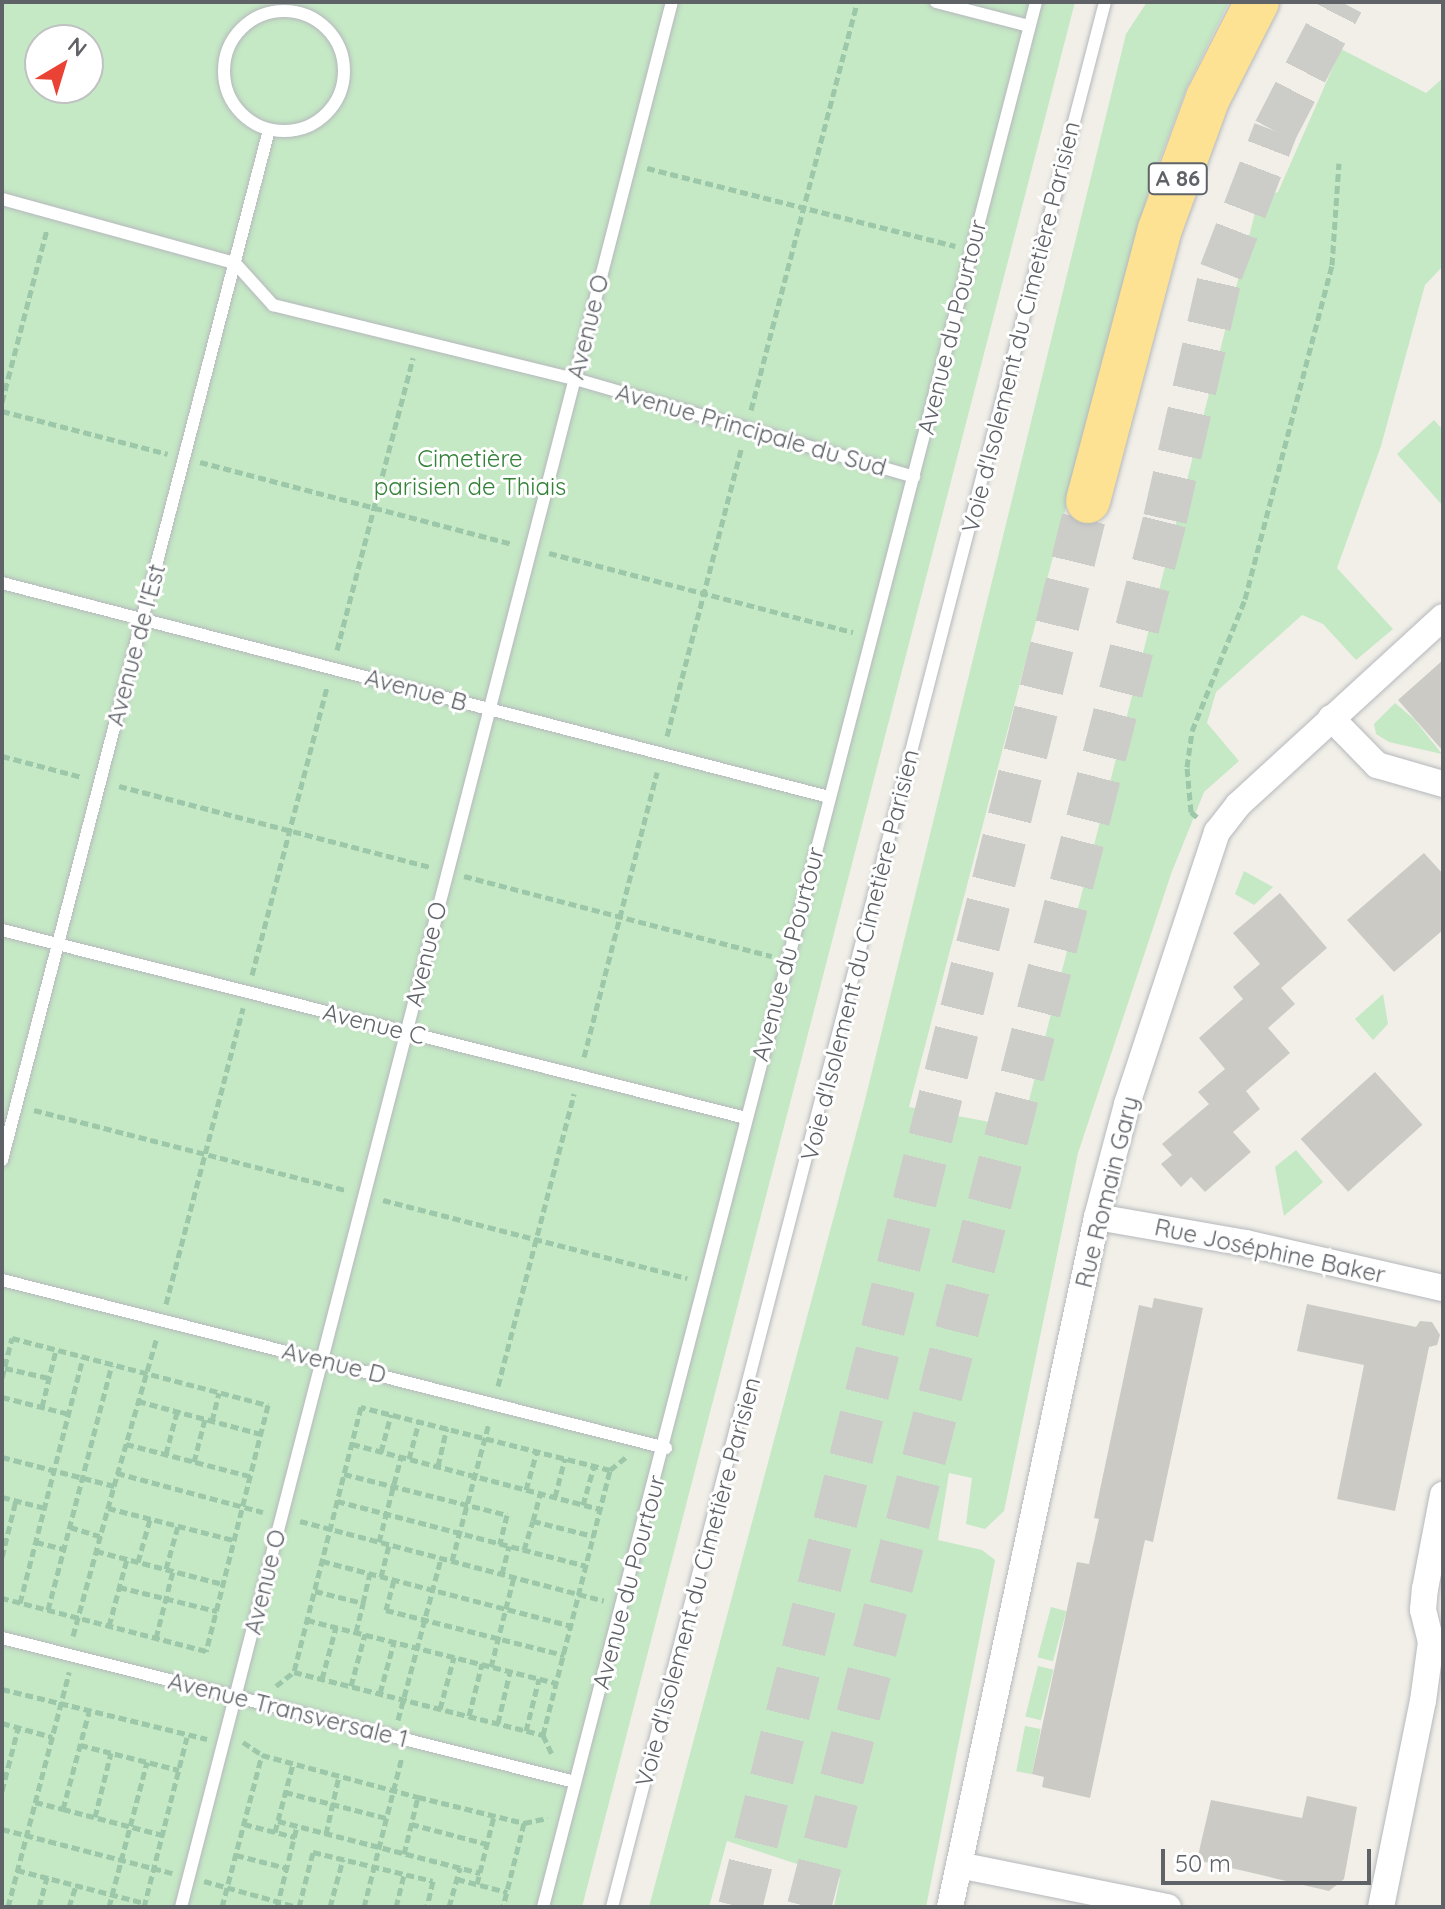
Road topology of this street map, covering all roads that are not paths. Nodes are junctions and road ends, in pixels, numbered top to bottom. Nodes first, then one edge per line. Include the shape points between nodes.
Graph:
1 (672, 2) edge
2 (936, 2) edge
3 (1036, 2) edge
4 (1105, 2) edge
5 (1257, 2) edge
6 (296, 7) edge
7 (1029, 26) junction
8 (269, 130) junction
9 (2, 199) edge
10 (235, 263) junction
11 (575, 379) junction
12 (914, 477) junction
13 (1088, 501) tunnel mouth
14 (2, 583) edge
15 (1443, 617) edge
16 (142, 619) junction
17 (490, 709) junction
18 (1331, 718) junction
19 (1443, 784) edge
20 (829, 797) junction
21 (2, 930) edge
22 (58, 945) junction
23 (406, 1032) junction
24 (746, 1118) junction
25 (2, 1160) edge
26 (1097, 1217) junction
27 (2, 1280) edge
28 (1443, 1288) edge
29 (322, 1360) junction
30 (666, 1448) junction
31 (1443, 1495) edge
32 (2, 1638) edge
33 (1437, 1642) edge
34 (235, 1696) junction
35 (575, 1782) junction
36 (959, 1865) junction
37 (181, 1907) edge
38 (543, 1907) edge
39 (612, 1907) edge
40 (950, 1907) edge
41 (1168, 1907) edge
42 (1381, 1907) edge

1 - 11 lane, Avenue O
2 - 7 lane
3 - 7 lane, Avenue du Pourtour
4 - 39 lane, Voie d'Isolement du Cimetière Parisien
5 - 13 highway, A 86 via 1208,98 1160,229
6 - 8 lane via 253,19 227,49 223,70 231,99 250,122
6 - 8 lane via 328,29 340,47 343,84 324,117 298,130
7 - 12 lane, Avenue du Pourtour
8 - 10 lane, Avenue de l'Est
9 - 10 lane
10 - 11 lane, Avenue Principale du Sud via 273,305
10 - 16 lane, Avenue de l'Est
11 - 12 lane, Avenue Principale du Sud
11 - 17 lane, Avenue O
12 - 20 lane, Avenue du Pourtour
14 - 16 lane, Avenue B
15 - 18 street, Rue Romain Gary
16 - 17 lane, Avenue B
16 - 22 lane, Avenue de l'Est
17 - 20 lane, Avenue B
17 - 23 lane, Avenue O
18 - 19 street via 1377,765
18 - 26 street, Rue Romain Gary via 1217,832 1127,1104
20 - 24 lane, Avenue du Pourtour
21 - 22 lane, Avenue C
22 - 23 lane, Avenue C
22 - 25 lane, Avenue de l'Est
23 - 24 lane, Avenue C
23 - 29 lane, Avenue O
24 - 30 lane, Avenue du Pourtour
26 - 28 street, Rue Joséphine Baker via 1246,1243
26 - 36 street, Rue Romain Gary
27 - 29 lane, Avenue D
29 - 30 lane, Avenue D
29 - 34 lane, Avenue O
30 - 35 lane, Avenue du Pourtour
31 - 33 street via 1423,1610
32 - 34 lane, Avenue Transversale 1
33 - 42 street
34 - 35 lane, Avenue Transversale 1
34 - 37 lane, Avenue O
35 - 38 lane, Avenue du Pourtour
36 - 40 street, Rue Romain Gary
36 - 41 street

